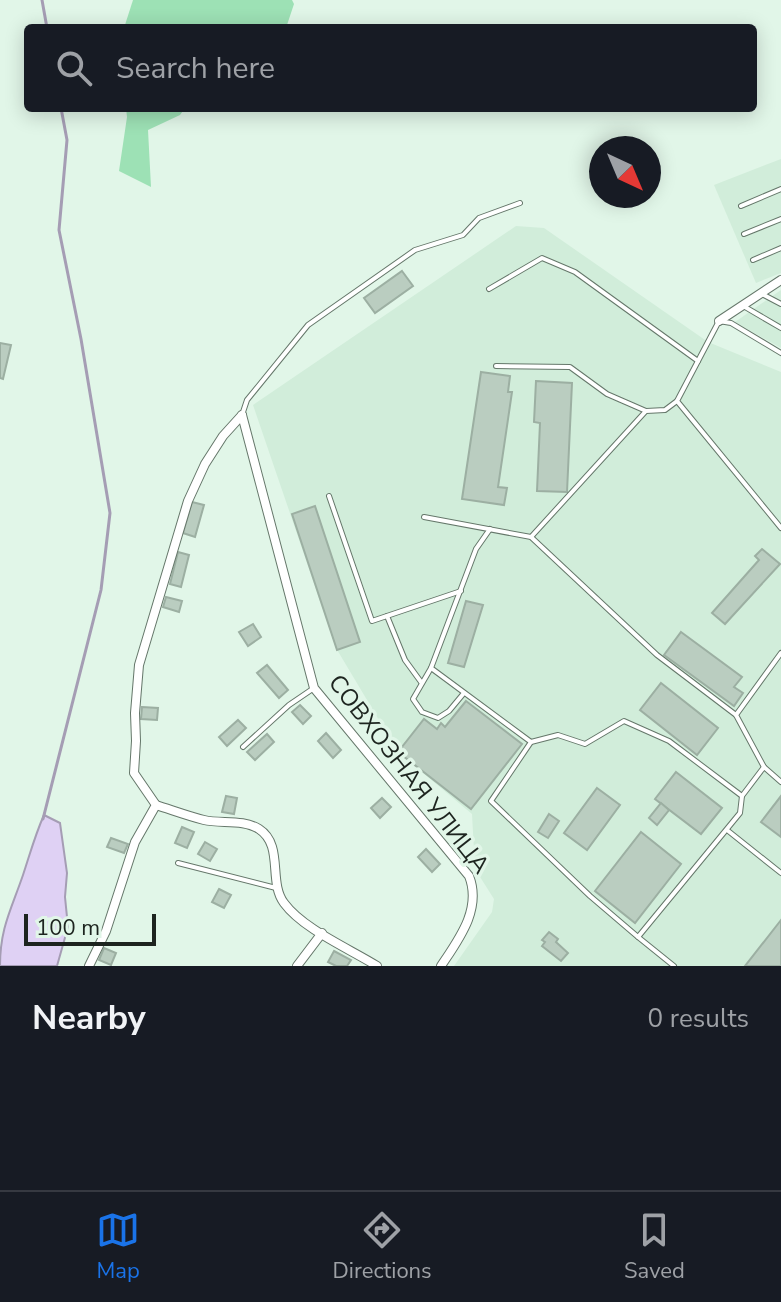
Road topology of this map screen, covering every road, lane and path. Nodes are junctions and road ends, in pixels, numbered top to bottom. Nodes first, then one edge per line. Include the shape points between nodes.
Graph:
1 (781, 189) edge
2 (520, 203) dead end
3 (741, 206) dead end
4 (781, 219) edge
5 (744, 234) dead end
6 (781, 248) edge
7 (753, 260) dead end
8 (781, 280) edge
9 (489, 289) dead end
10 (761, 293) junction
11 (781, 304) edge
12 (742, 305) junction
13 (719, 321) junction
14 (781, 328) edge
15 (781, 353) edge
16 (698, 361) junction
17 (496, 366) dead end
18 (677, 401) junction
19 (646, 411) junction
20 (242, 415) junction
21 (329, 496) dead end
22 (424, 517) dead end
23 (781, 528) edge
24 (490, 529) junction
25 (531, 537) junction
26 (461, 591) junction
27 (387, 616) junction
28 (781, 653) edge
29 (431, 668) junction
30 (421, 682) junction
31 (314, 688) junction
32 (464, 693) junction
33 (736, 715) junction
34 (531, 742) junction
35 (243, 747) dead end
36 (764, 767) junction
37 (781, 782) edge
38 (742, 796) junction
39 (156, 805) junction
40 (726, 830) junction
41 (178, 863) dead end
42 (781, 873) edge
43 (276, 888) junction
44 (322, 933) junction
45 (638, 937) junction
46 (89, 966) edge
47 (297, 966) edge
48 (377, 966) edge
49 (441, 966) edge
50 (674, 966) edge

1 - 3 lane
2 - 20 lane via 479,218 463,235 415,250 308,325 247,400
4 - 5 lane
6 - 7 lane
8 - 10 street
9 - 16 lane via 542,258 575,272
10 - 11 lane
10 - 12 street
12 - 13 street
12 - 14 lane
13 - 15 lane
13 - 16 lane
16 - 18 lane
17 - 19 lane via 570,367 607,394
18 - 19 lane via 665,410
18 - 23 lane
19 - 25 lane
20 - 31 street, СОВХОЗНАЯ УЛИЦА
20 - 39 street via 205,464 188,501 139,665 134,773
21 - 27 lane via 372,621
22 - 24 lane
24 - 25 lane
24 - 26 lane via 476,549
25 - 33 lane via 657,655
26 - 27 lane
26 - 29 lane
27 - 30 lane via 405,660
28 - 33 lane
29 - 30 lane
29 - 32 lane
30 - 32 lane via 413,699 422,712 438,718
31 - 35 lane
31 - 49 street, СОВХОЗНАЯ УЛИЦА via 469,876 474,905
32 - 34 lane
33 - 36 lane
34 - 38 lane via 558,735 585,744 624,721 669,741
34 - 45 lane via 491,801
36 - 37 lane
36 - 38 lane
38 - 40 lane via 740,813
39 - 43 street via 259,830 271,843
39 - 46 street via 135,842
40 - 42 lane
40 - 45 lane
41 - 43 lane
43 - 44 street via 284,903
44 - 47 street
44 - 48 street
45 - 50 lane

